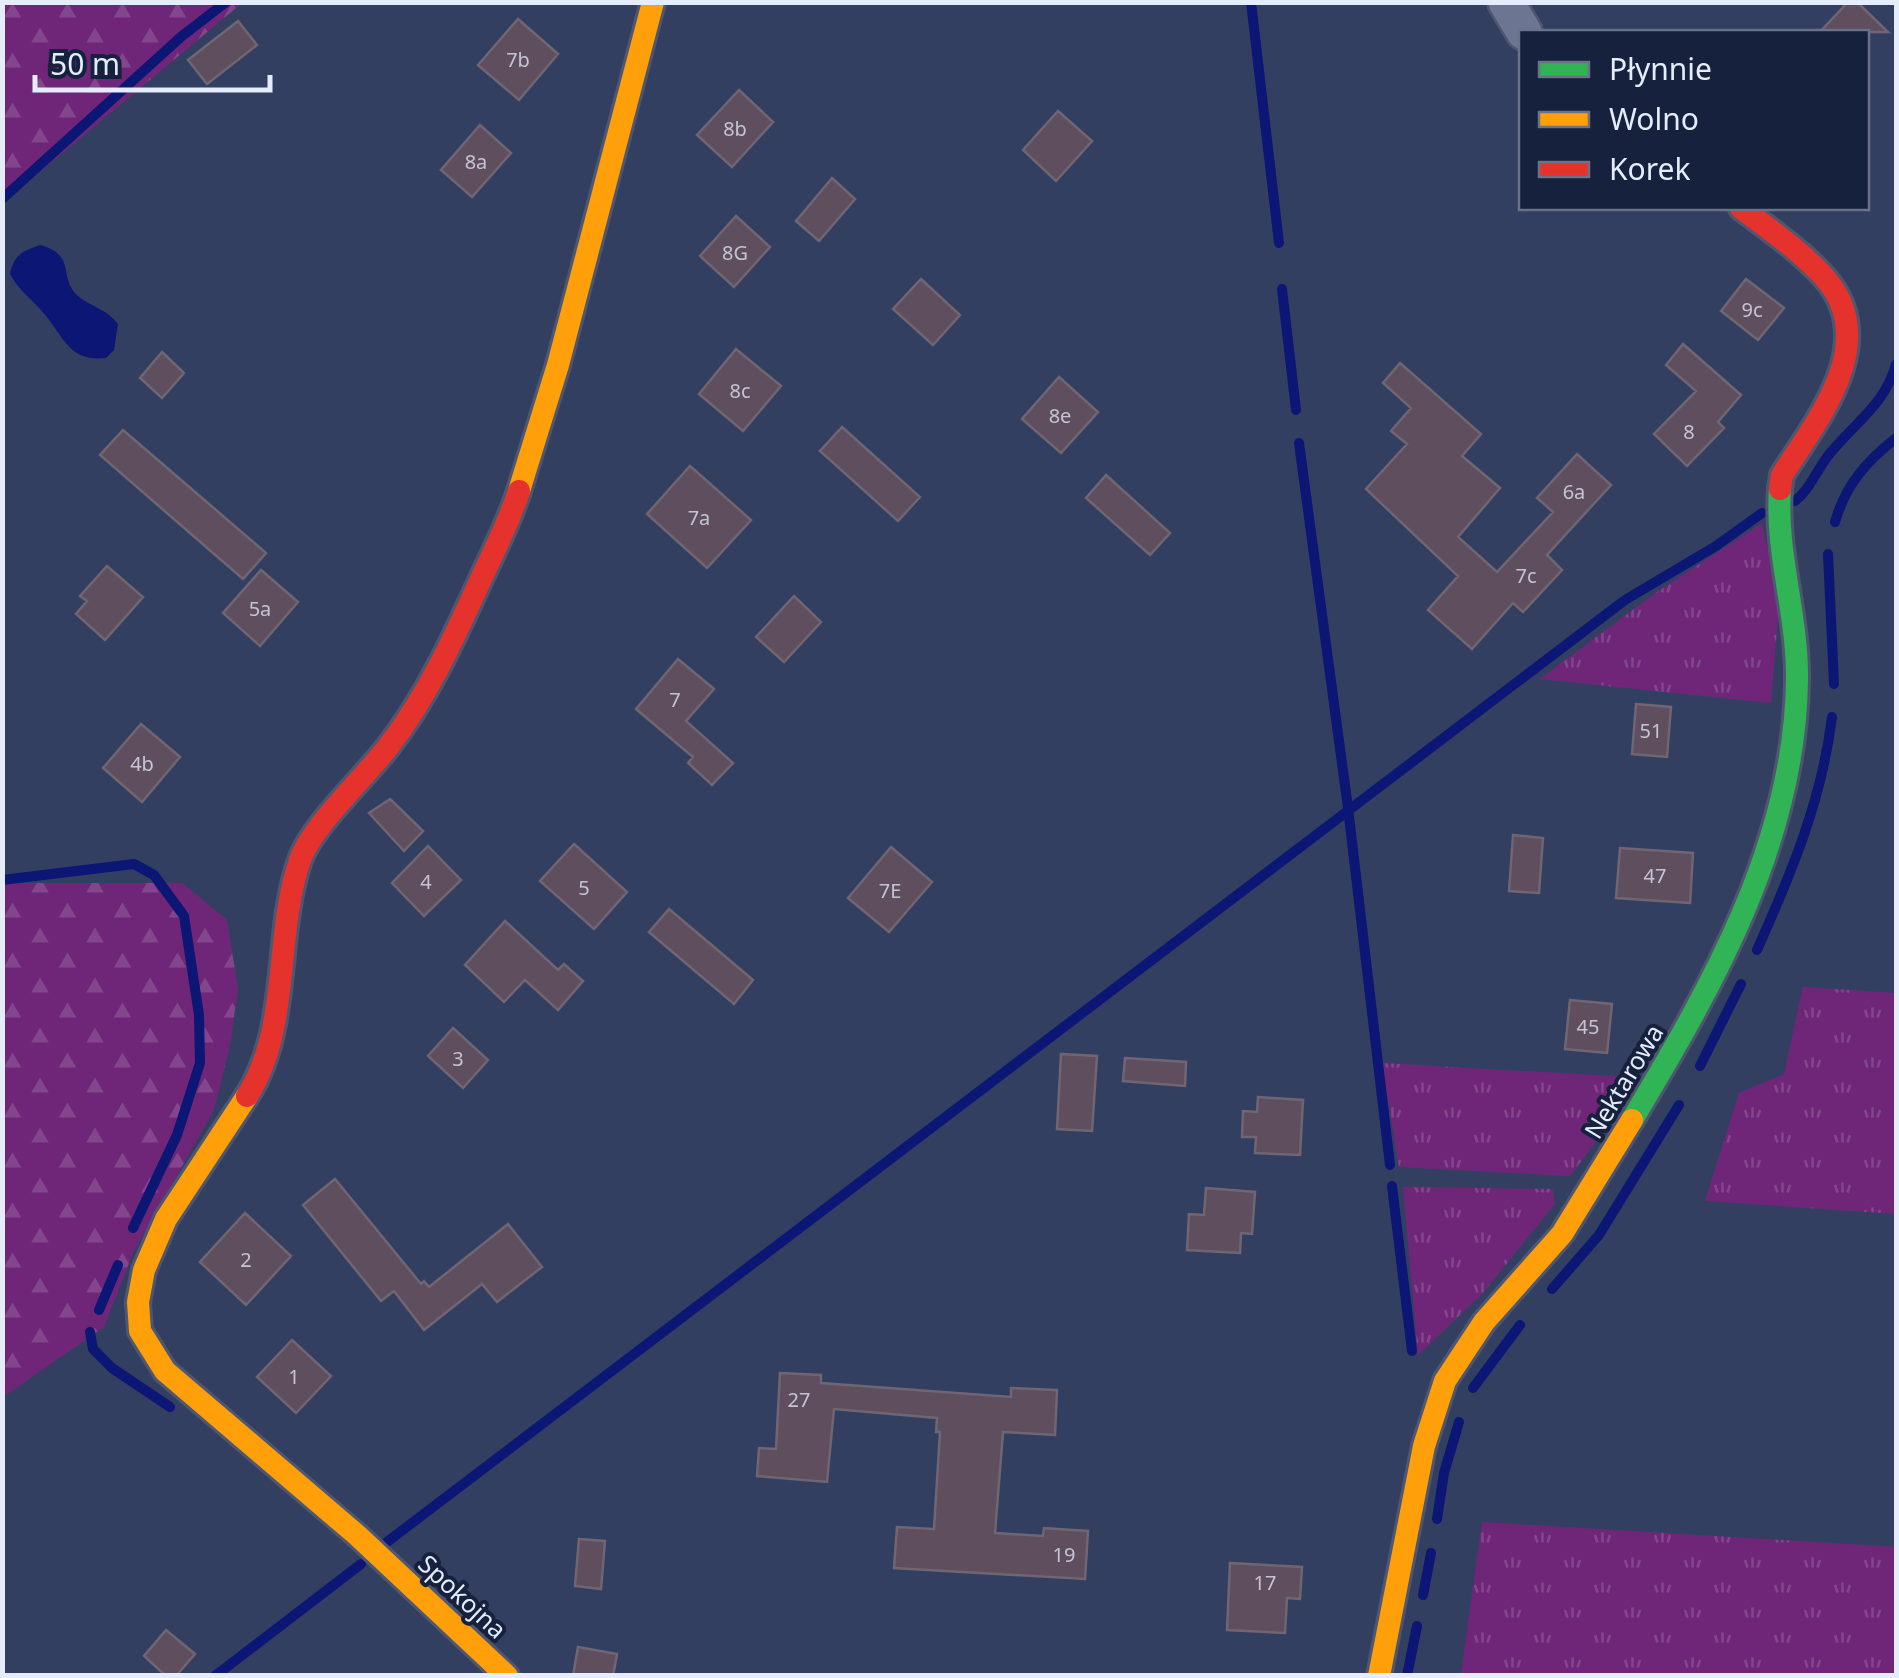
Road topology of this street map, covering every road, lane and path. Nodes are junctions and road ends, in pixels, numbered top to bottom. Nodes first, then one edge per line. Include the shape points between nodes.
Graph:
1 (653, 2) edge
2 (1506, 2) edge
3 (1523, 30) edge
4 (1743, 210) edge
5 (507, 1676) edge
6 (1379, 1676) edge

1 - 5 street, Spokojna via 558,366 511,515 439,666 390,745 301,856 287,908 274,1022 257,1080 166,1219 138,1302 140,1331 165,1371
2 - 3 street
4 - 6 street, Nektarowa via 1834,288 1848,317 1843,369 1782,476 1777,510 1797,667 1785,773 1761,869 1698,1008 1588,1194 1475,1332 1446,1380 1422,1453

